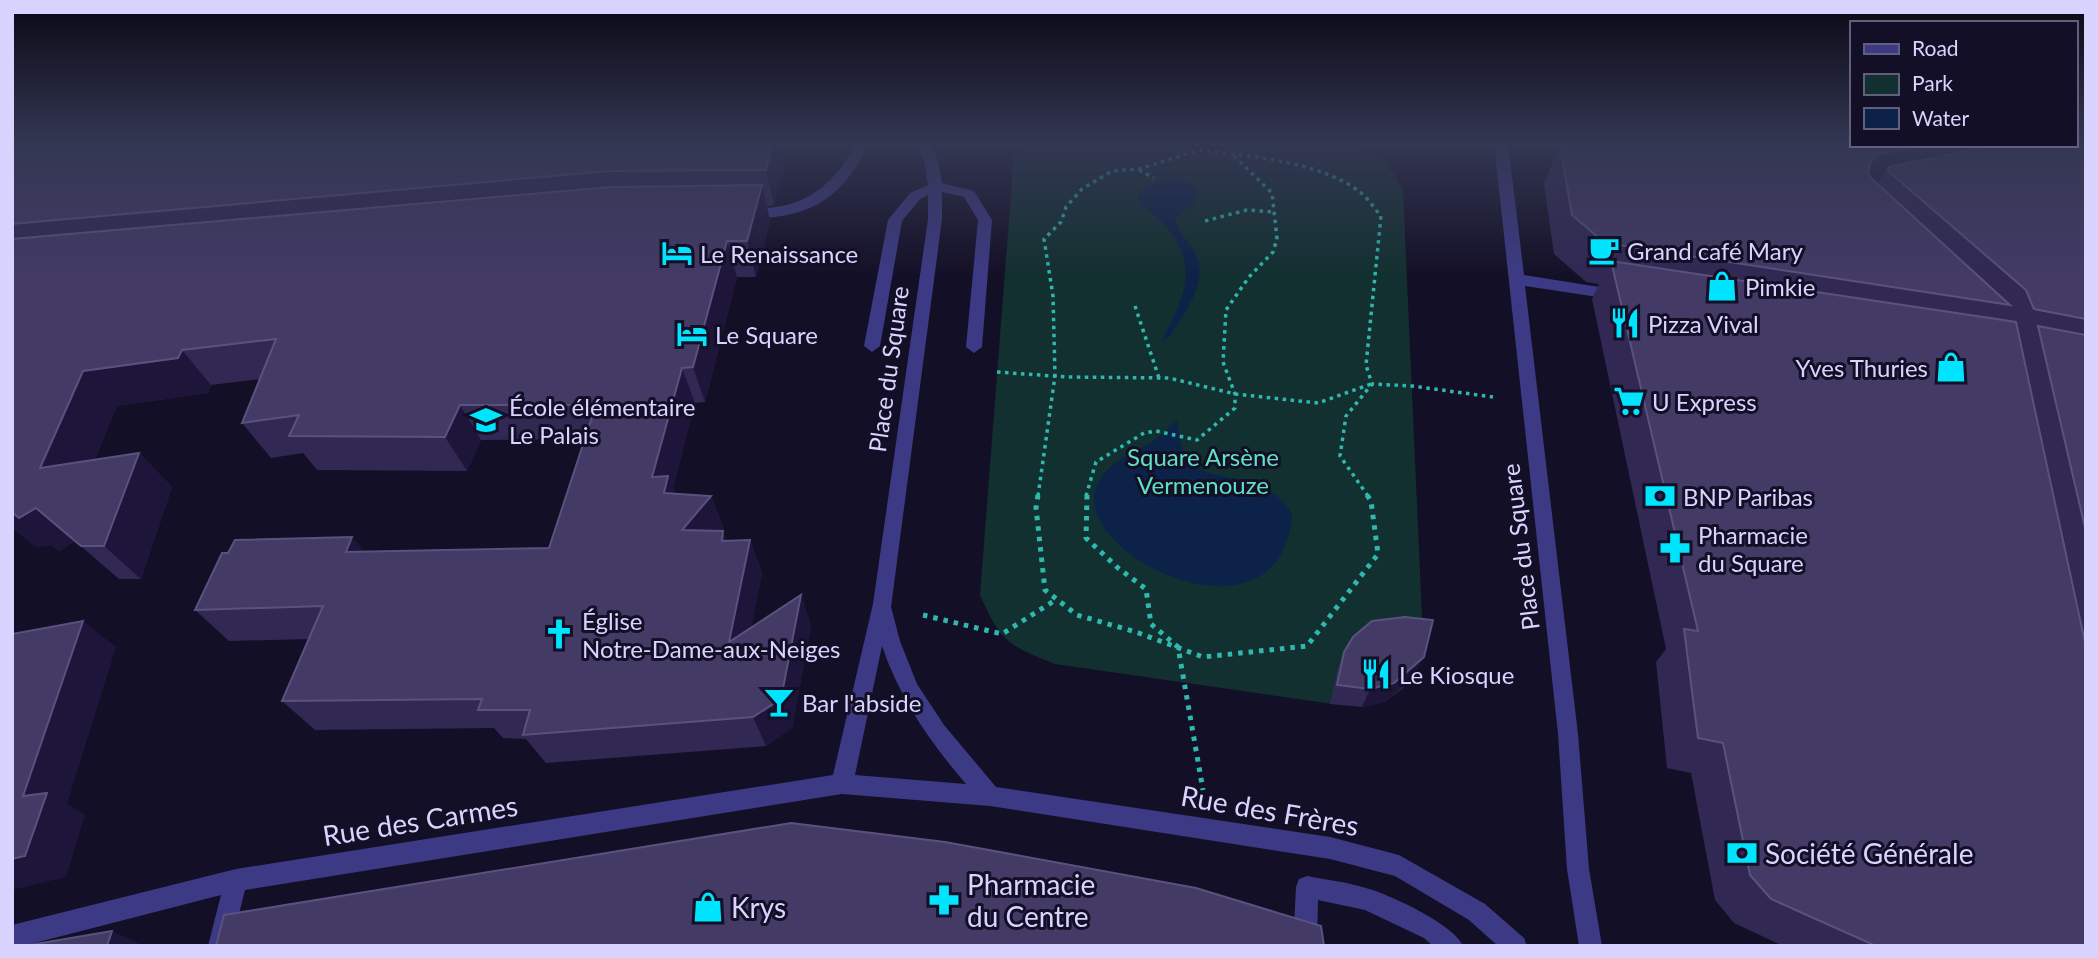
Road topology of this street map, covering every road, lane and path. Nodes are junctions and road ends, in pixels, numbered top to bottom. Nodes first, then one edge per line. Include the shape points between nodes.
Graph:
1 (833, 188) edge
2 (933, 188) edge
3 (937, 188) edge
4 (944, 188) edge
5 (1084, 188) edge
6 (1267, 188) edge
7 (1354, 188) edge
8 (1506, 188) edge
9 (1274, 212) junction
10 (729, 214) edge
11 (1205, 221) dead end
12 (1515, 279) junction
13 (1637, 298) edge
14 (1135, 306) dead end
15 (872, 346) dead end
16 (974, 347) dead end
17 (985, 371) dead end
18 (1055, 376) junction
19 (1158, 378) junction
20 (1372, 384) junction
21 (1235, 394) junction
22 (1529, 402) junction
23 (1057, 599) junction
24 (882, 604) junction
25 (1178, 647) junction
26 (842, 784) junction
27 (990, 796) junction
28 (1209, 829) junction
29 (236, 880) junction
30 (12, 937) edge
31 (219, 946) edge
32 (1305, 946) edge
33 (1452, 946) edge
34 (1516, 946) edge
35 (1591, 946) edge

1 - 10 street via 813,203 782,213
2 - 15 street via 915,196 895,220
3 - 24 street, Place du Square
4 - 16 street via 969,194 985,220
5 - 18 path via 1044,239
6 - 9 path via 1272,193
7 - 20 path via 1381,216 1366,365
8 - 12 street, Place du Square
9 - 11 path via 1247,210
9 - 21 path via 1277,239 1273,252 1249,276 1226,310 1223,362
12 - 13 street
12 - 22 street, Place du Square
14 - 19 path
17 - 18 path
18 - 19 path
18 - 23 path via 1036,508 1045,590
19 - 21 path
20 - 21 path via 1318,403
20 - 22 path
20 - 25 path via 1346,416 1340,456 1371,501 1378,554 1338,609 1307,646 1203,657
21 - 25 path via 1235,408 1197,440 1156,431 1144,433 1096,462 1085,500 1086,538 1146,589 1151,624
22 - 35 street, Place du Square via 1568,734 1578,869
23 - 24 path via 1002,634
23 - 25 path via 1077,615
24 - 26 street, Place du Square
24 - 27 street, Place du Square via 893,653 918,705 931,728
25 - 28 path
26 - 27 street, Rue des Carmes
26 - 29 street, Rue des Carmes
27 - 28 street, Rue des Frères
28 - 34 street, Rue des Frères via 1331,848 1399,866 1477,912
29 - 30 street, Rue des Carmes
29 - 31 street
32 - 33 street via 1307,887 1367,900 1432,930

